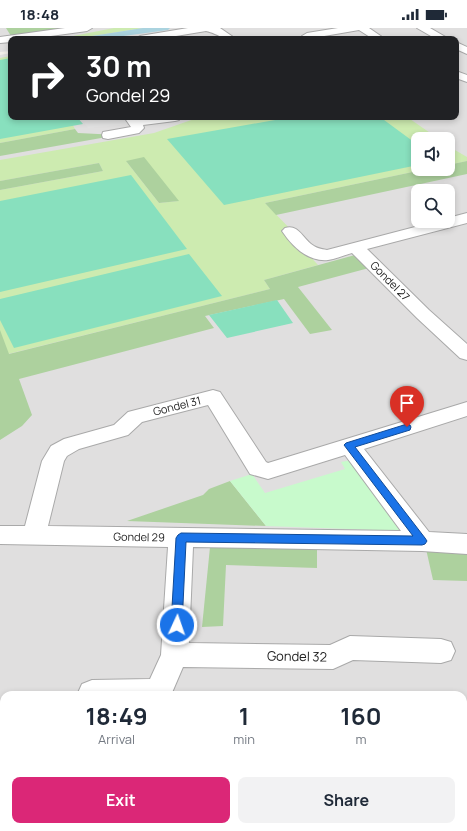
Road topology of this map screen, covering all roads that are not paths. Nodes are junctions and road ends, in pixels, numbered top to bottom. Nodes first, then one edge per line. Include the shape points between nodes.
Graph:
1 (88, 28) edge
2 (357, 28) edge
3 (362, 28) edge
4 (422, 28) edge
5 (67, 33) edge
6 (38, 36) edge
7 (158, 36) edge
8 (226, 36) edge
9 (307, 36) edge
10 (375, 36) edge
11 (438, 36) edge
12 (132, 120) edge
13 (108, 135) dead end
14 (467, 218) edge
15 (290, 231) dead end
16 (356, 248) junction
17 (467, 354) edge
18 (467, 408) edge
19 (349, 445) junction
20 (0, 534) edge
21 (34, 535) junction
22 (181, 538) junction
23 (422, 541) junction
24 (467, 544) edge
25 (441, 651) dead end
26 (175, 655) junction
27 (158, 691) edge

1 - 5 street
2 - 9 street
3 - 10 street
4 - 11 street
5 - 6 street
7 - 8 street via 206,28
12 - 13 street via 138,128 135,130
14 - 16 street, Gondel 27
15 - 16 street, Gondel 27 via 313,253 327,255
16 - 17 street, Gondel 27
18 - 19 street
19 - 21 street, Gondel 31 via 268,471 258,468 213,397 135,417 121,430 72,444 59,451 53,461
19 - 23 street
20 - 21 street, Gondel 29
21 - 22 street, Gondel 29
22 - 23 street, Gondel 29
22 - 26 street
23 - 24 street, Gondel 29
25 - 26 street, Gondel 32 via 350,648 333,657
26 - 27 street

